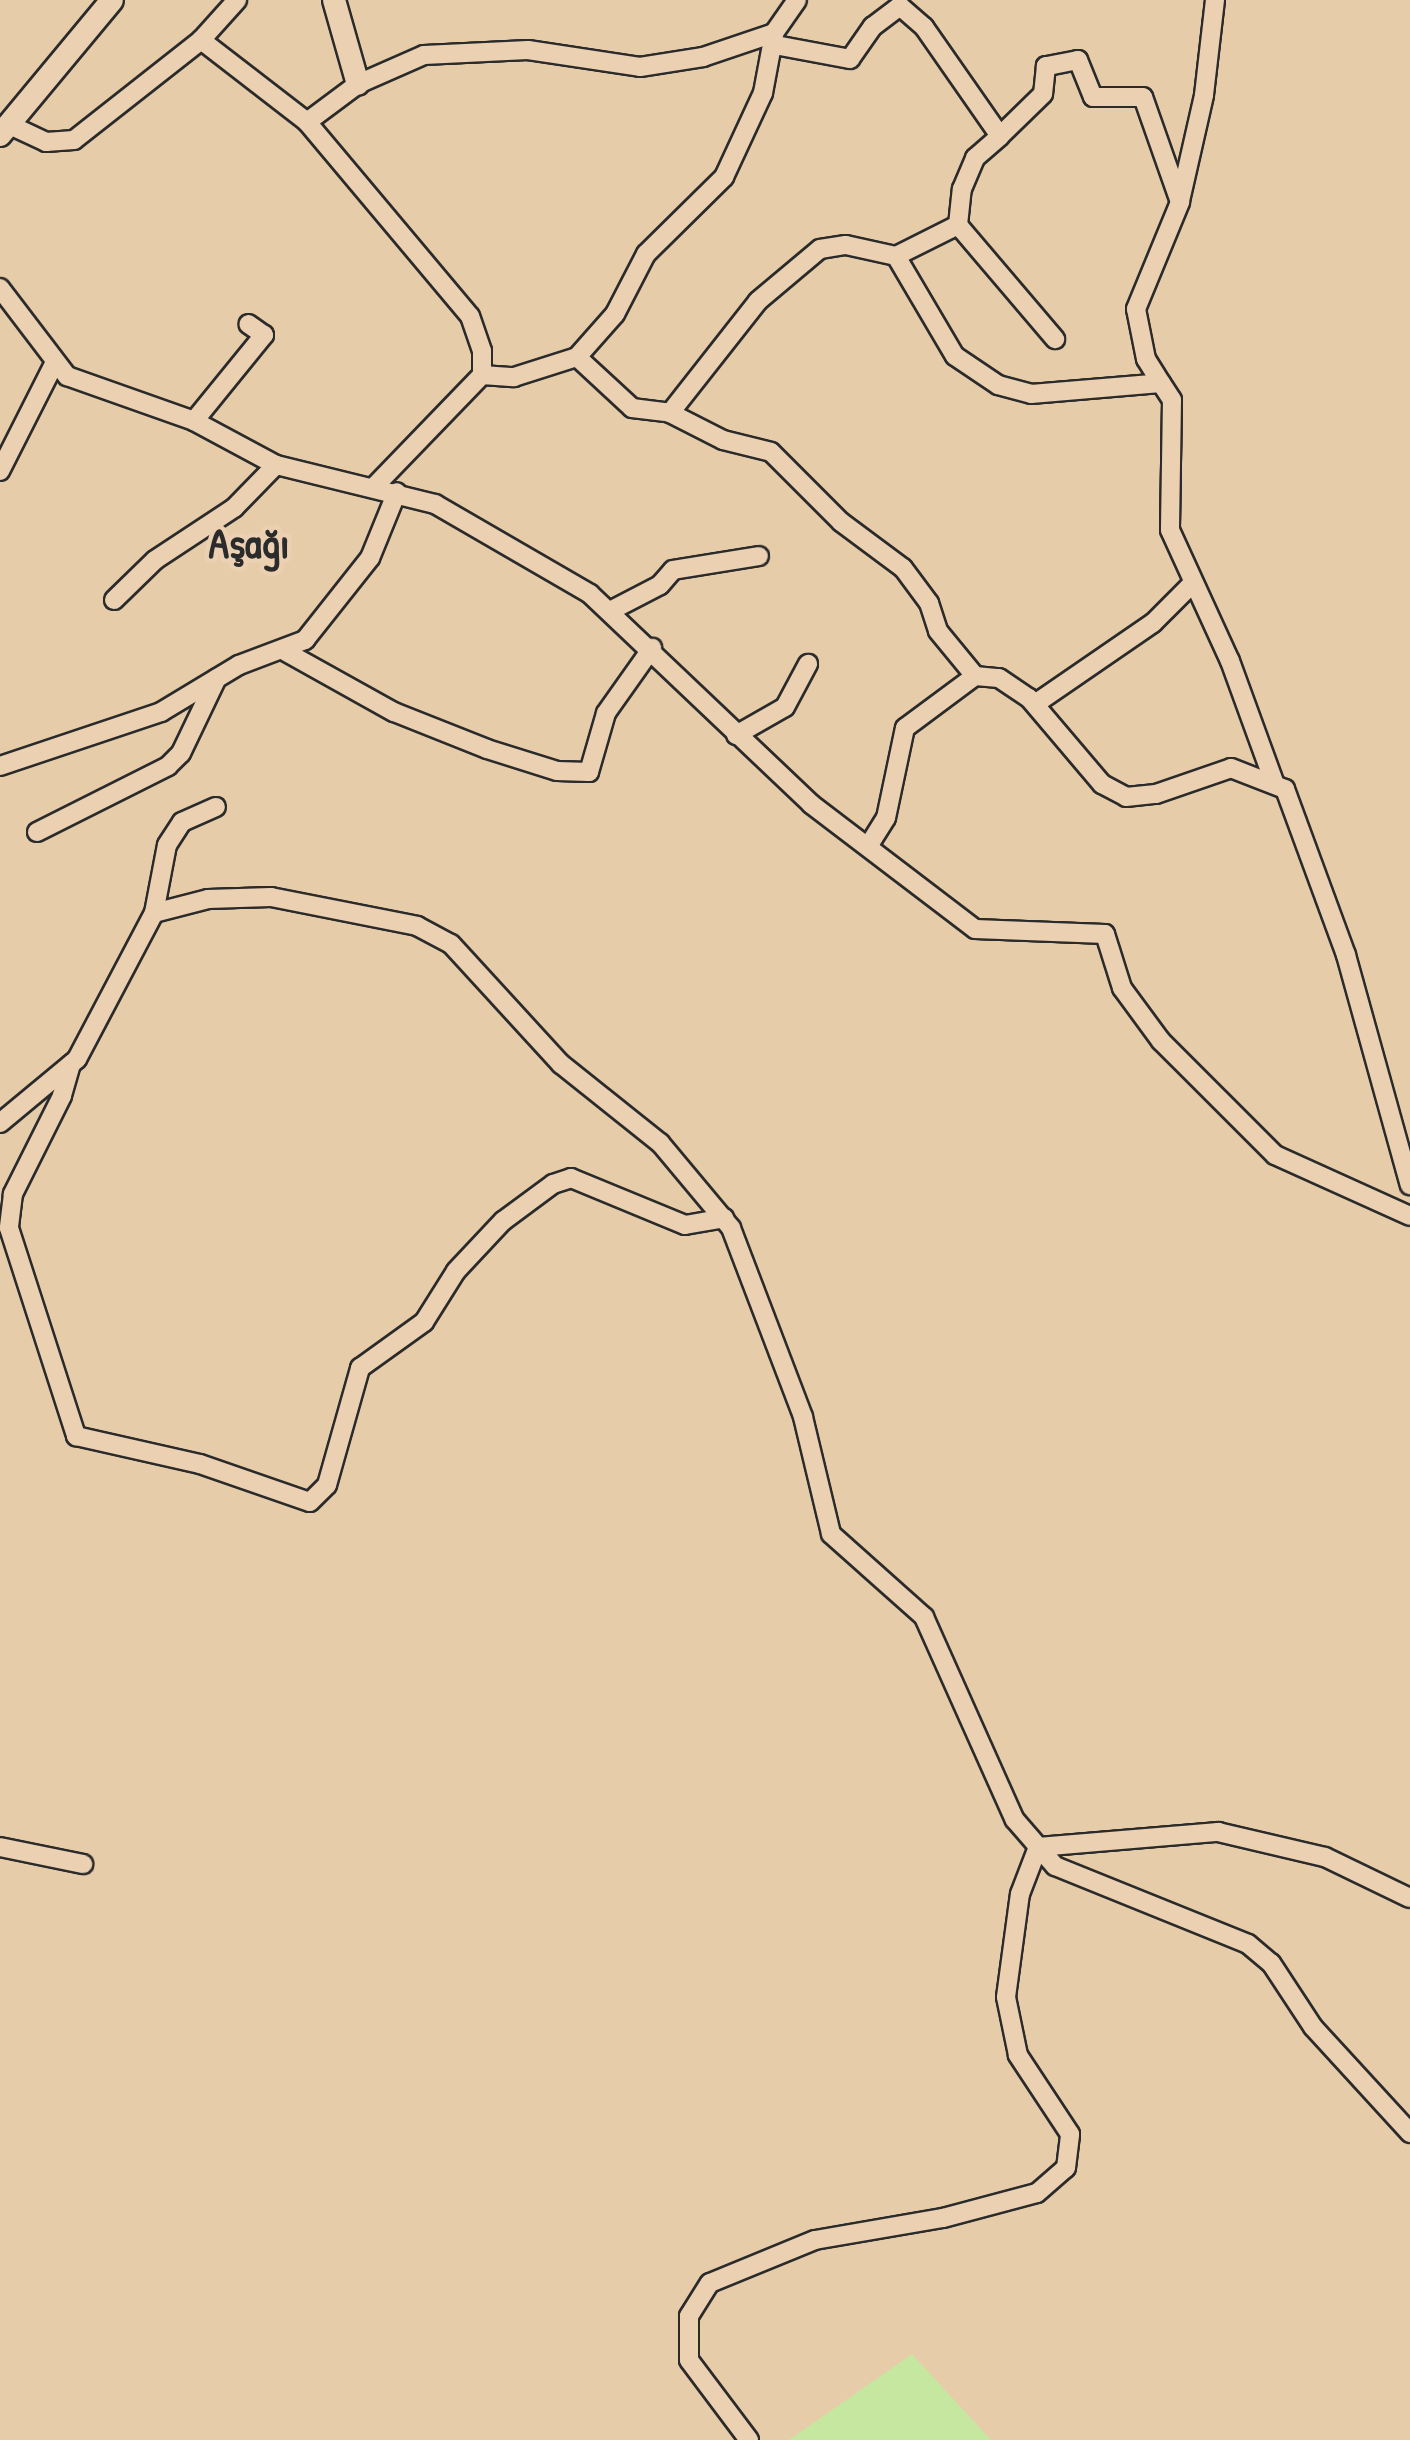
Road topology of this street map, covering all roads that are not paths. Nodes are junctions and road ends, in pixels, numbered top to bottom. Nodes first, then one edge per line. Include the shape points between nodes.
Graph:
1 (112, 0) edge
2 (237, 0) edge
3 (334, 0) edge
4 (796, 0) edge
5 (1215, 0) edge
6 (775, 39) junction
7 (201, 40) junction
8 (358, 84) junction
9 (307, 122) junction
10 (6, 131) edge
11 (1000, 136) junction
12 (1180, 202) junction
13 (958, 224) junction
14 (896, 256) junction
15 (0, 288) edge
16 (248, 324) dead end
17 (1056, 339) dead end
18 (577, 357) junction
19 (54, 362) junction
20 (482, 375) junction
21 (1162, 383) junction
22 (670, 413) junction
23 (194, 421) junction
24 (276, 465) junction
25 (0, 471) edge
26 (373, 488) junction
27 (397, 492) junction
28 (759, 556) dead end
29 (1194, 583) junction
30 (114, 600) dead end
31 (610, 611) junction
32 (652, 648) junction
33 (286, 652) junction
34 (808, 664) dead end
35 (975, 676) junction
36 (217, 678) junction
37 (1035, 704) junction
38 (736, 735) junction
39 (0, 766) edge
40 (1274, 782) junction
41 (216, 807) dead end
42 (37, 832) dead end
43 (869, 845) junction
44 (154, 913) junction
45 (70, 1064) junction
46 (0, 1124) edge
47 (1410, 1185) edge
48 (1410, 1216) edge
49 (724, 1218) junction
50 (1038, 1847) junction
51 (1, 1849) edge
52 (82, 1864) dead end
53 (1410, 1898) edge
54 (1410, 2133) edge
55 (749, 2440) edge

1 - 10 street
2 - 7 street
3 - 8 street
4 - 6 street
5 - 12 street
6 - 8 street via 640,67 528,50 471,49 424,55
6 - 11 street via 850,60 873,26 900,6 924,27
6 - 18 street via 763,93 724,176 646,254 615,314
7 - 9 street
7 - 10 street via 74,140 46,142
8 - 9 street
9 - 20 street via 470,316
11 - 12 street via 1043,94 1046,66 1078,60 1093,97 1143,97
11 - 13 street via 975,158
12 - 21 street via 1136,309 1146,359
13 - 14 street
13 - 17 street
14 - 21 street via 955,356 998,384 1031,394
14 - 22 street via 846,245 820,248 758,301
15 - 19 street
16 - 23 street via 264,335
18 - 20 street via 514,377
18 - 22 street via 632,408
19 - 23 street via 67,376
19 - 25 street
20 - 26 street
21 - 29 street via 1172,400 1170,530
22 - 35 street via 723,440 771,452 841,522 903,568 929,602 938,631
23 - 24 street
24 - 26 street
24 - 30 street via 234,508 155,560
26 - 27 street
27 - 31 street via 435,504
27 - 33 street via 370,558 328,619
28 - 31 street via 673,570
29 - 37 street via 1153,623
29 - 40 street via 1258,728
31 - 32 street
32 - 33 street via 606,713 588,772 556,771 486,749 394,712
32 - 38 street
33 - 36 street via 255,658
34 - 38 street via 785,706
35 - 37 street via 999,678
35 - 43 street via 905,728 886,818
36 - 39 street via 161,712
36 - 42 street via 181,753 168,766
37 - 40 street via 1102,784 1126,797 1175,791 1231,768
38 - 43 street via 811,804
40 - 47 street via 1285,790 1346,955
41 - 44 street via 182,822 167,845
43 - 48 street via 975,929 1105,934 1122,988 1161,1040 1276,1154
44 - 45 street
44 - 49 street via 208,898 271,897 416,926 452,944 561,1064 660,1143
45 - 46 street
45 - 49 street via 62,1096 13,1194 9,1228 32,1290 50,1372 76,1436 200,1464 310,1502 327,1485 360,1368 424,1322 456,1271 552,1184 571,1178 685,1225
49 - 50 street via 803,1418 831,1534 924,1617 1015,1820
50 - 53 street via 1218,1832 1325,1857
50 - 54 street via 1055,1866 1248,1944 1271,1963 1314,2027
50 - 55 street via 1020,1894 1006,1996 1026,2073 1070,2134 1066,2168 1037,2193 815,2240 710,2284 689,2316 689,2360
51 - 52 street

